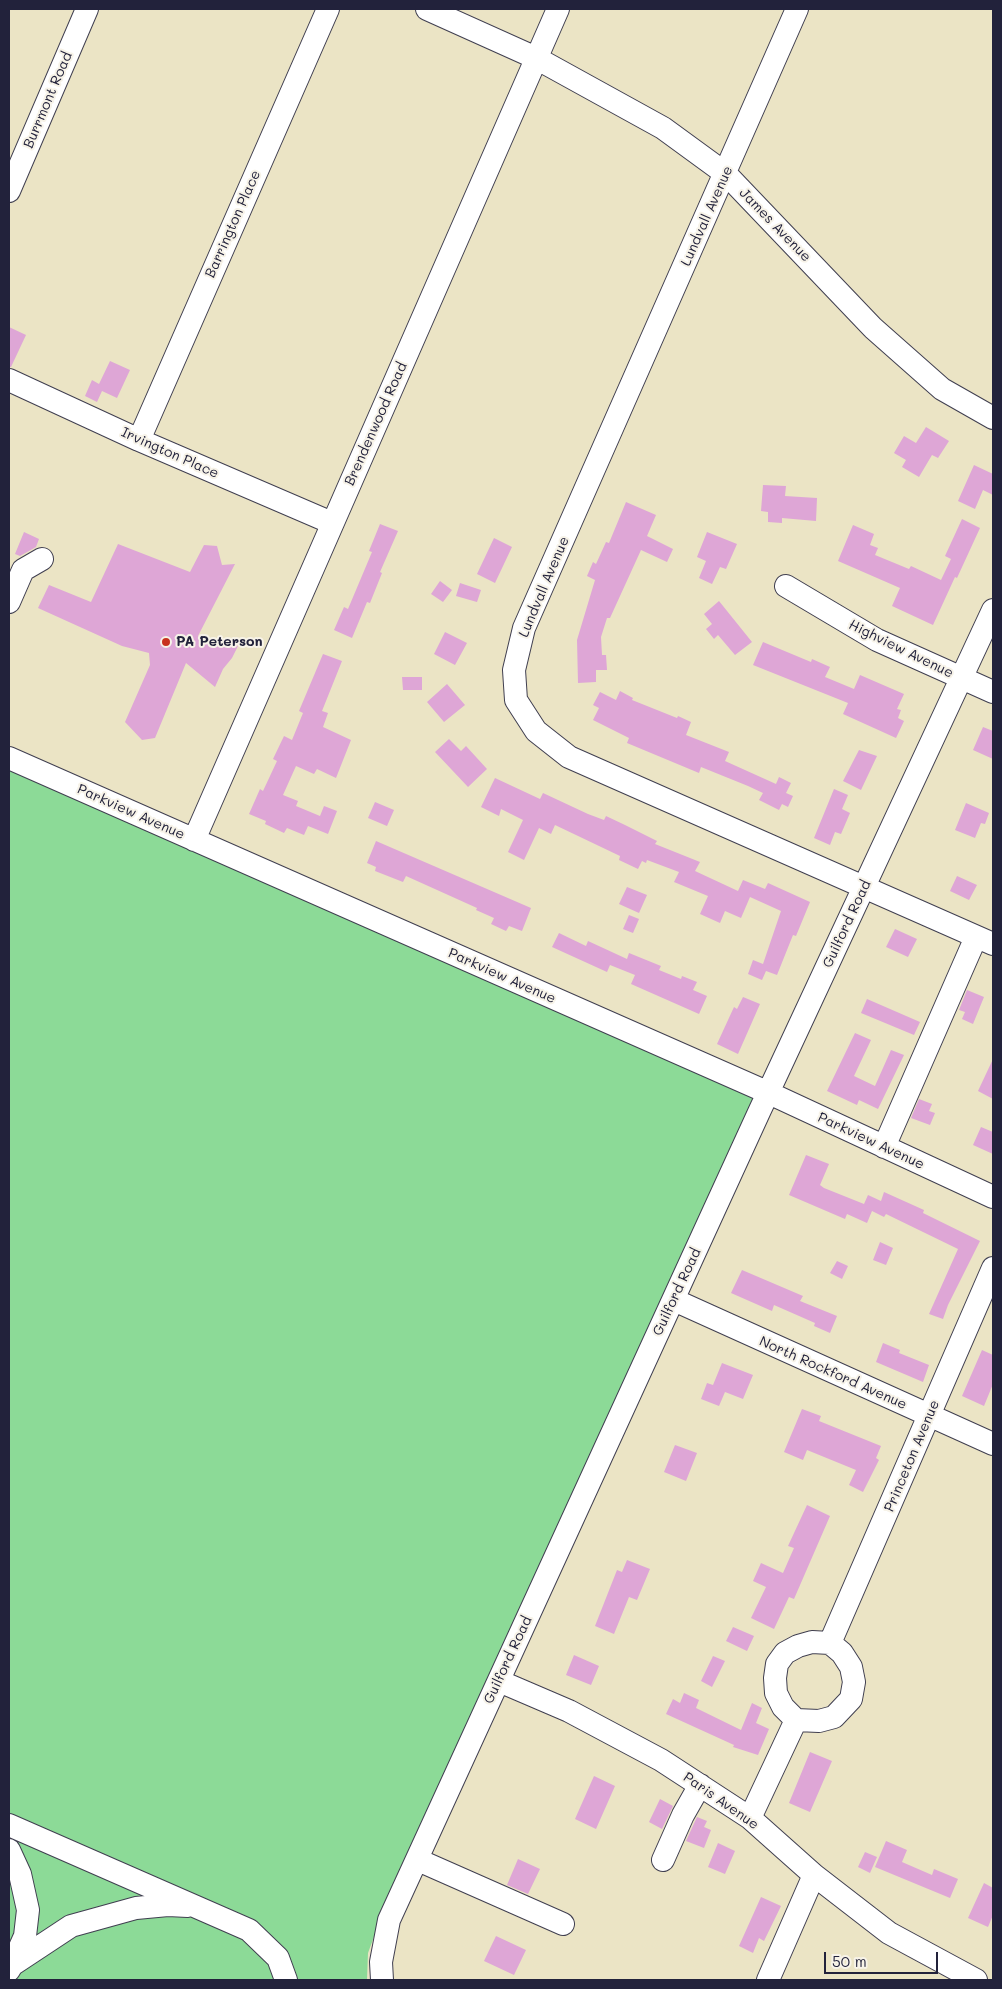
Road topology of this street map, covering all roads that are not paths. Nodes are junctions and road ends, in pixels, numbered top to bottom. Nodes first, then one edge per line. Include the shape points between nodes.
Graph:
1 (87, 9) edge
2 (328, 9) edge
3 (427, 9) edge
4 (558, 9) edge
5 (797, 9) edge
6 (536, 58) junction
7 (726, 174) junction
8 (9, 191) edge
9 (9, 380) edge
10 (993, 418) edge
11 (138, 440) junction
12 (332, 523) junction
13 (42, 559) dead end
14 (786, 586) dead end
15 (9, 602) edge
16 (993, 610) edge
17 (963, 678) junction
18 (993, 692) edge
19 (9, 758) edge
20 (194, 840) junction
21 (863, 888) junction
22 (984, 940) edge
23 (769, 1093) junction
24 (884, 1147) junction
25 (993, 1196) edge
26 (993, 1268) edge
27 (674, 1300) junction
28 (929, 1416) junction
29 (993, 1444) edge
30 (830, 1644) junction
31 (499, 1681) junction
32 (796, 1720) junction
33 (700, 1785) junction
34 (750, 1818) junction
35 (9, 1824) edge
36 (9, 1850) edge
37 (418, 1860) junction
38 (663, 1860) dead end
39 (814, 1875) junction
40 (196, 1906) junction
41 (563, 1924) dead end
42 (10, 1968) edge
43 (993, 1974) edge
44 (286, 1980) edge
45 (382, 1980) edge
46 (768, 1980) edge
47 (976, 1980) edge
48 (990, 1980) edge

1 - 8 street, Burrmont Road
2 - 11 street, Barrington Place
3 - 6 street, James Avenue
4 - 6 street, Brendenwood Road
5 - 7 street, Lundvall Avenue
6 - 7 street, James Avenue via 663,128
6 - 12 street, Brendenwood Road
7 - 10 street, James Avenue via 873,328 942,389
7 - 21 street, Lundvall Avenue via 524,628 514,670 516,700 536,731 569,757
9 - 11 street, Irvington Place
11 - 12 street, Irvington Place
12 - 20 street, Brendenwood Road
13 - 15 street via 23,570
14 - 17 street, Highview Avenue via 877,640
16 - 17 street, Guilford Road
17 - 18 street, Highview Avenue
17 - 21 street, Guilford Road
19 - 20 street, Parkview Avenue
20 - 23 street, Parkview Avenue
21 - 22 street, Lundvall Avenue
21 - 23 street, Guilford Road
22 - 24 street
23 - 24 street, Parkview Avenue
23 - 27 street, Guilford Road
24 - 25 street, Parkview Avenue
26 - 28 street, Princeton Avenue
27 - 28 street, North Rockford Avenue
27 - 31 street, Guilford Road
28 - 29 street, North Rockford Avenue
28 - 30 street, Princeton Avenue
30 - 32 street via 812,1642 798,1646 785,1653 778,1664 776,1693 783,1707
30 - 32 street via 842,1653 851,1667 854,1682 851,1699 834,1717 819,1721
31 - 33 street, Paris Avenue via 569,1711 662,1760
31 - 37 street, Guilford Road
32 - 34 street
33 - 34 street, Paris Avenue
33 - 38 street
34 - 39 street, Paris Avenue
35 - 40 street
36 - 42 street via 20,1874 28,1910 25,1936
37 - 41 street
37 - 45 street, Guilford Road via 389,1920 381,1962
39 - 46 street
39 - 47 street, Paris Avenue via 889,1932
40 - 42 street via 136,1908 71,1926
40 - 44 street via 249,1930 278,1958
43 - 48 street

